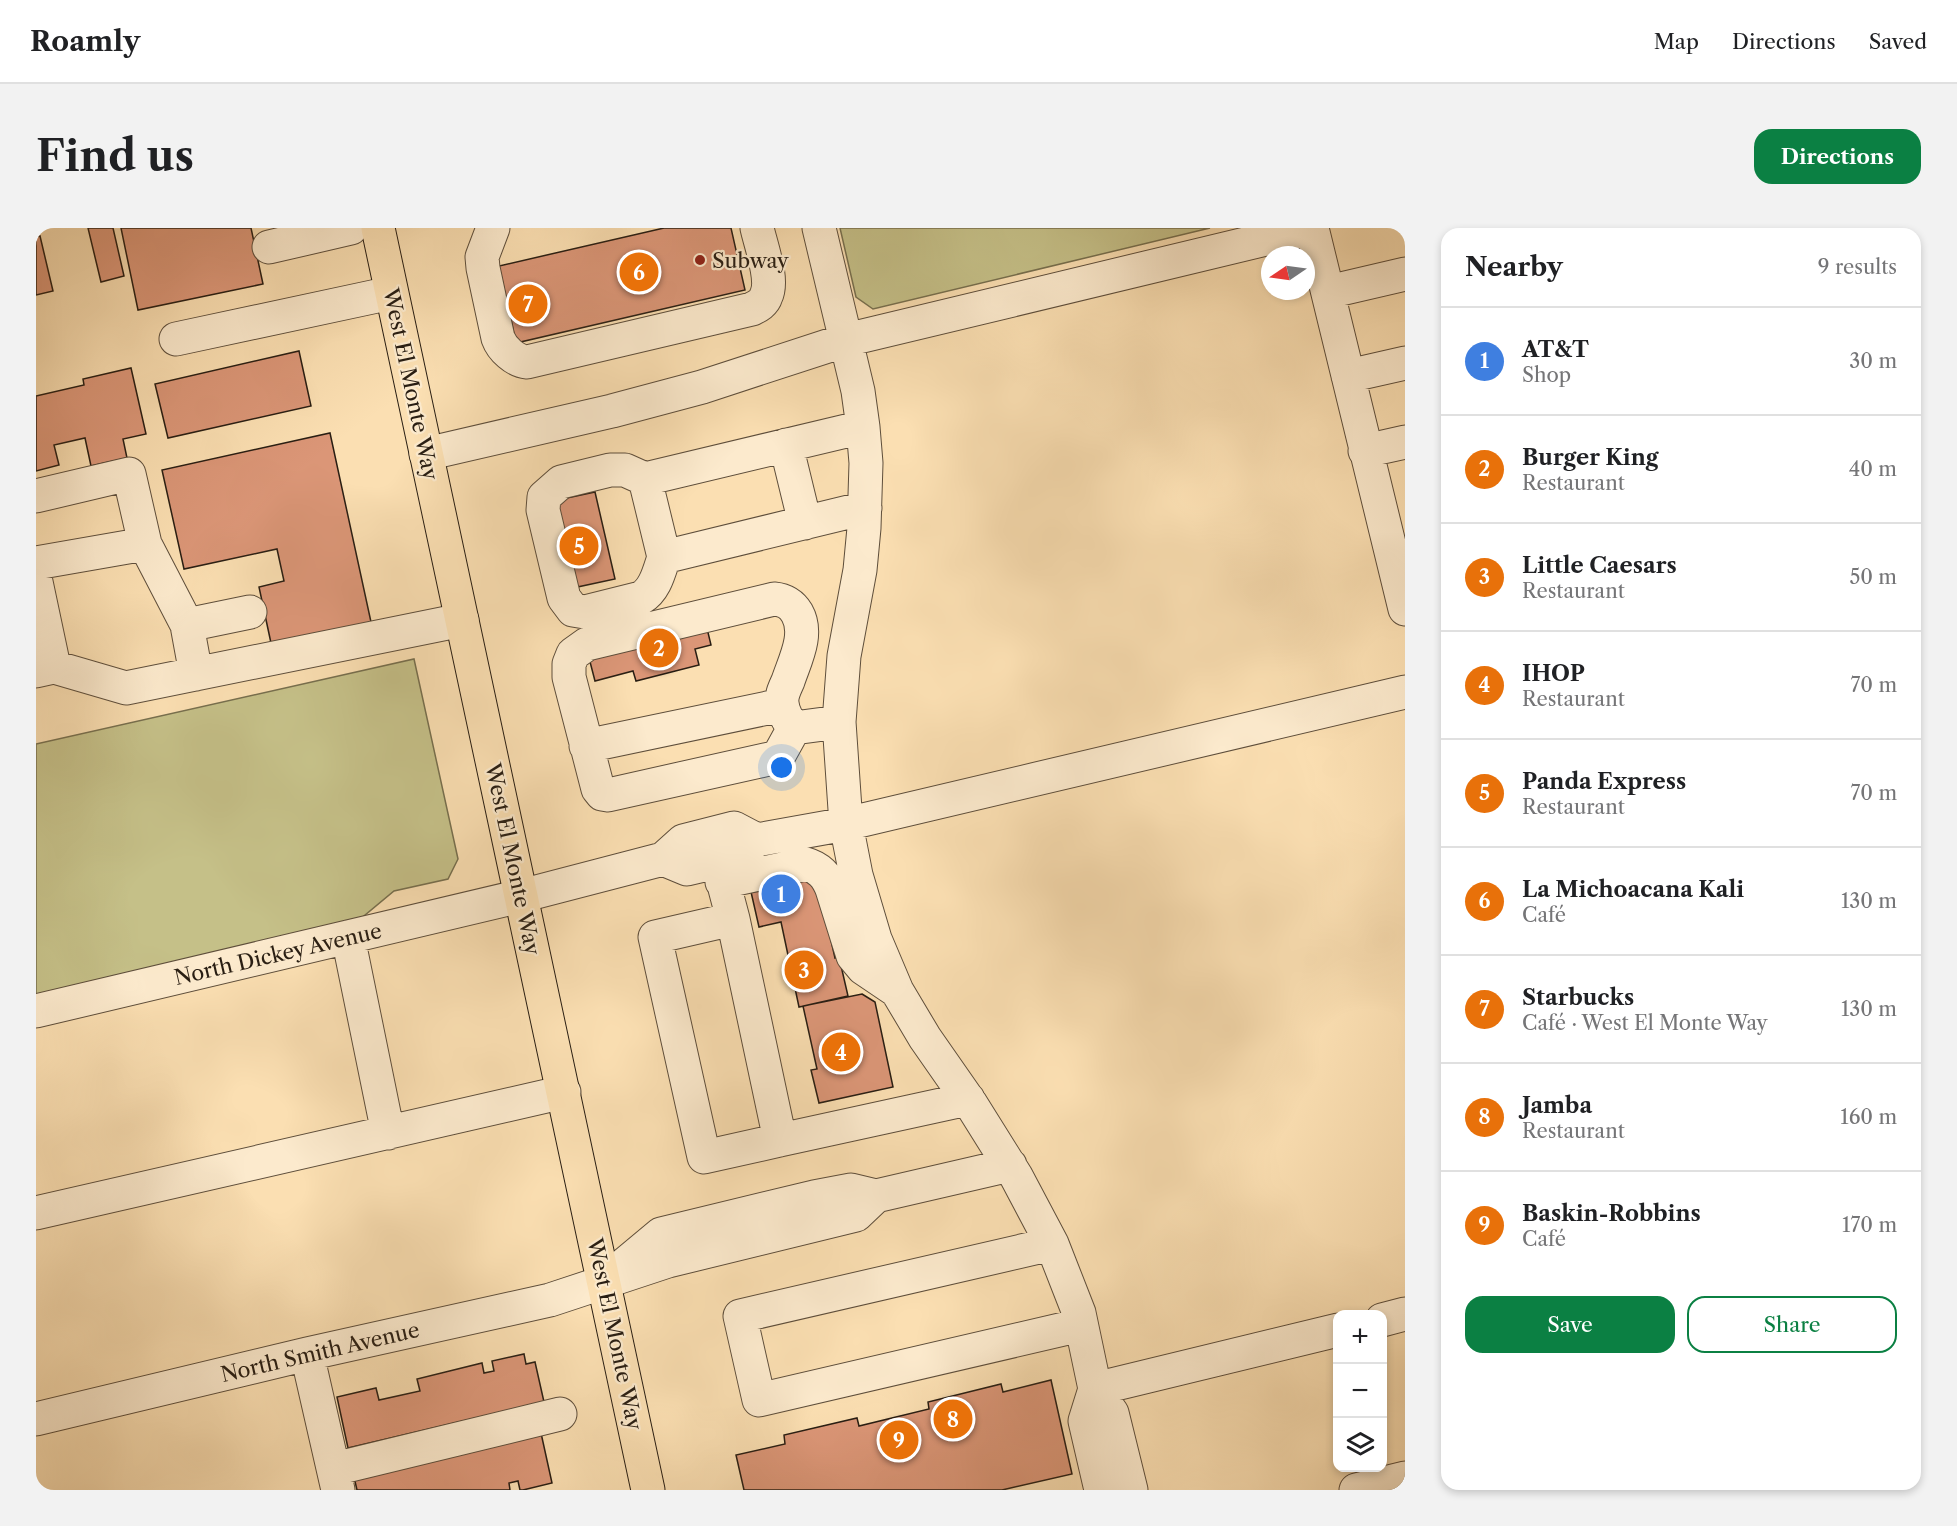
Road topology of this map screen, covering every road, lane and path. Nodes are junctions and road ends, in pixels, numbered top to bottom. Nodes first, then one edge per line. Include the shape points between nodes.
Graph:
1 (351, 228) edge
2 (378, 228) edge
3 (494, 228) edge
4 (757, 228) edge
5 (819, 228) edge
6 (1312, 228) edge
7 (269, 247) dead end
8 (1405, 274) edge
9 (1328, 292) junction
10 (391, 293) junction
11 (176, 339) dead end
12 (846, 340) junction
13 (1405, 363) edge
14 (1348, 376) junction
15 (863, 427) junction
16 (1405, 442) edge
17 (786, 444) junction
18 (1365, 452) junction
19 (426, 454) junction
20 (645, 478) junction
21 (36, 496) edge
22 (866, 508) junction
23 (805, 523) junction
24 (145, 544) junction
25 (664, 557) junction
26 (36, 563) edge
27 (36, 582) edge
28 (1405, 609) edge
29 (250, 612) dead end
30 (462, 620) junction
31 (187, 625) junction
32 (45, 669) edge
33 (196, 674) junction
34 (1405, 692) edge
35 (788, 717) junction
36 (839, 722) junction
37 (586, 746) junction
38 (846, 824) junction
39 (757, 840) junction
40 (663, 859) junction
41 (720, 872) junction
42 (521, 896) junction
43 (733, 920) junction
44 (348, 937) junction
45 (897, 991) junction
46 (36, 1011) edge
47 (564, 1092) junction
48 (968, 1099) junction
49 (388, 1133) junction
50 (780, 1140) junction
51 (1010, 1165) junction
52 (36, 1213) edge
53 (1052, 1244) junction
54 (604, 1282) junction
55 (1405, 1314) edge
56 (1387, 1319) edge
57 (1081, 1325) junction
58 (1333, 1331) edge
59 (307, 1354) junction
60 (1095, 1389) junction
61 (560, 1414) dead end
62 (36, 1419) edge
63 (1405, 1478) edge
64 (336, 1479) edge
65 (648, 1490) edge
66 (1101, 1490) edge
67 (1131, 1490) edge
68 (1356, 1490) edge

1 - 7 street
2 - 10 main road, West El Monte Way
3 - 4 street via 482,258 498,338 507,351 527,362 761,304 769,281
5 - 12 street
6 - 9 street
6 - 12 street
8 - 9 street
9 - 14 street
10 - 11 street
10 - 19 main road, West El Monte Way
12 - 15 street
12 - 19 street via 702,387
13 - 14 street
14 - 18 street
15 - 17 street
15 - 22 street
16 - 18 street
17 - 20 street
17 - 23 street
18 - 28 street
19 - 30 main road, West El Monte Way
20 - 25 street
20 - 25 street via 625,470 610,470 561,482 544,496 543,510 564,598 573,610 585,612 641,598 653,587
21 - 24 street via 129,474
22 - 23 street
22 - 36 street via 860,570 843,656
23 - 25 street
24 - 26 street
24 - 31 street
27 - 32 street
29 - 31 street
30 - 33 street
30 - 42 main road, West El Monte Way
31 - 33 street
32 - 33 street via 126,688
34 - 38 street
35 - 36 street
35 - 37 street
35 - 37 street via 778,758 608,795 597,789
35 - 37 street via 782,696 801,641 801,623 790,604 774,599 579,648 569,664 569,677
36 - 38 street
38 - 39 street
38 - 45 street via 867,915
39 - 40 street via 734,828 683,841
39 - 41 street
40 - 41 street via 687,870
40 - 42 street, North Dickey Avenue
41 - 43 street
41 - 45 street via 806,864 815,867 832,889 853,956 862,968
42 - 44 street, North Dickey Avenue
42 - 47 main road, West El Monte Way
43 - 50 street
43 - 50 street via 655,937 704,1157
44 - 46 street, North Dickey Avenue
44 - 49 street
45 - 48 street
47 - 49 street
47 - 54 main road, West El Monte Way
48 - 50 street
48 - 51 street
49 - 52 street
51 - 53 street
51 - 54 street, North Smith Avenue via 876,1196 856,1215 668,1261
53 - 57 street
53 - 57 street via 740,1316 759,1400
54 - 59 street, North Smith Avenue via 550,1300
54 - 65 main road, West El Monte Way
55 - 56 street
57 - 60 street
58 - 60 street
59 - 62 street, North Smith Avenue
59 - 64 street
60 - 66 street via 1086,1421
60 - 67 street via 1112,1413
61 - 64 street
63 - 68 street

